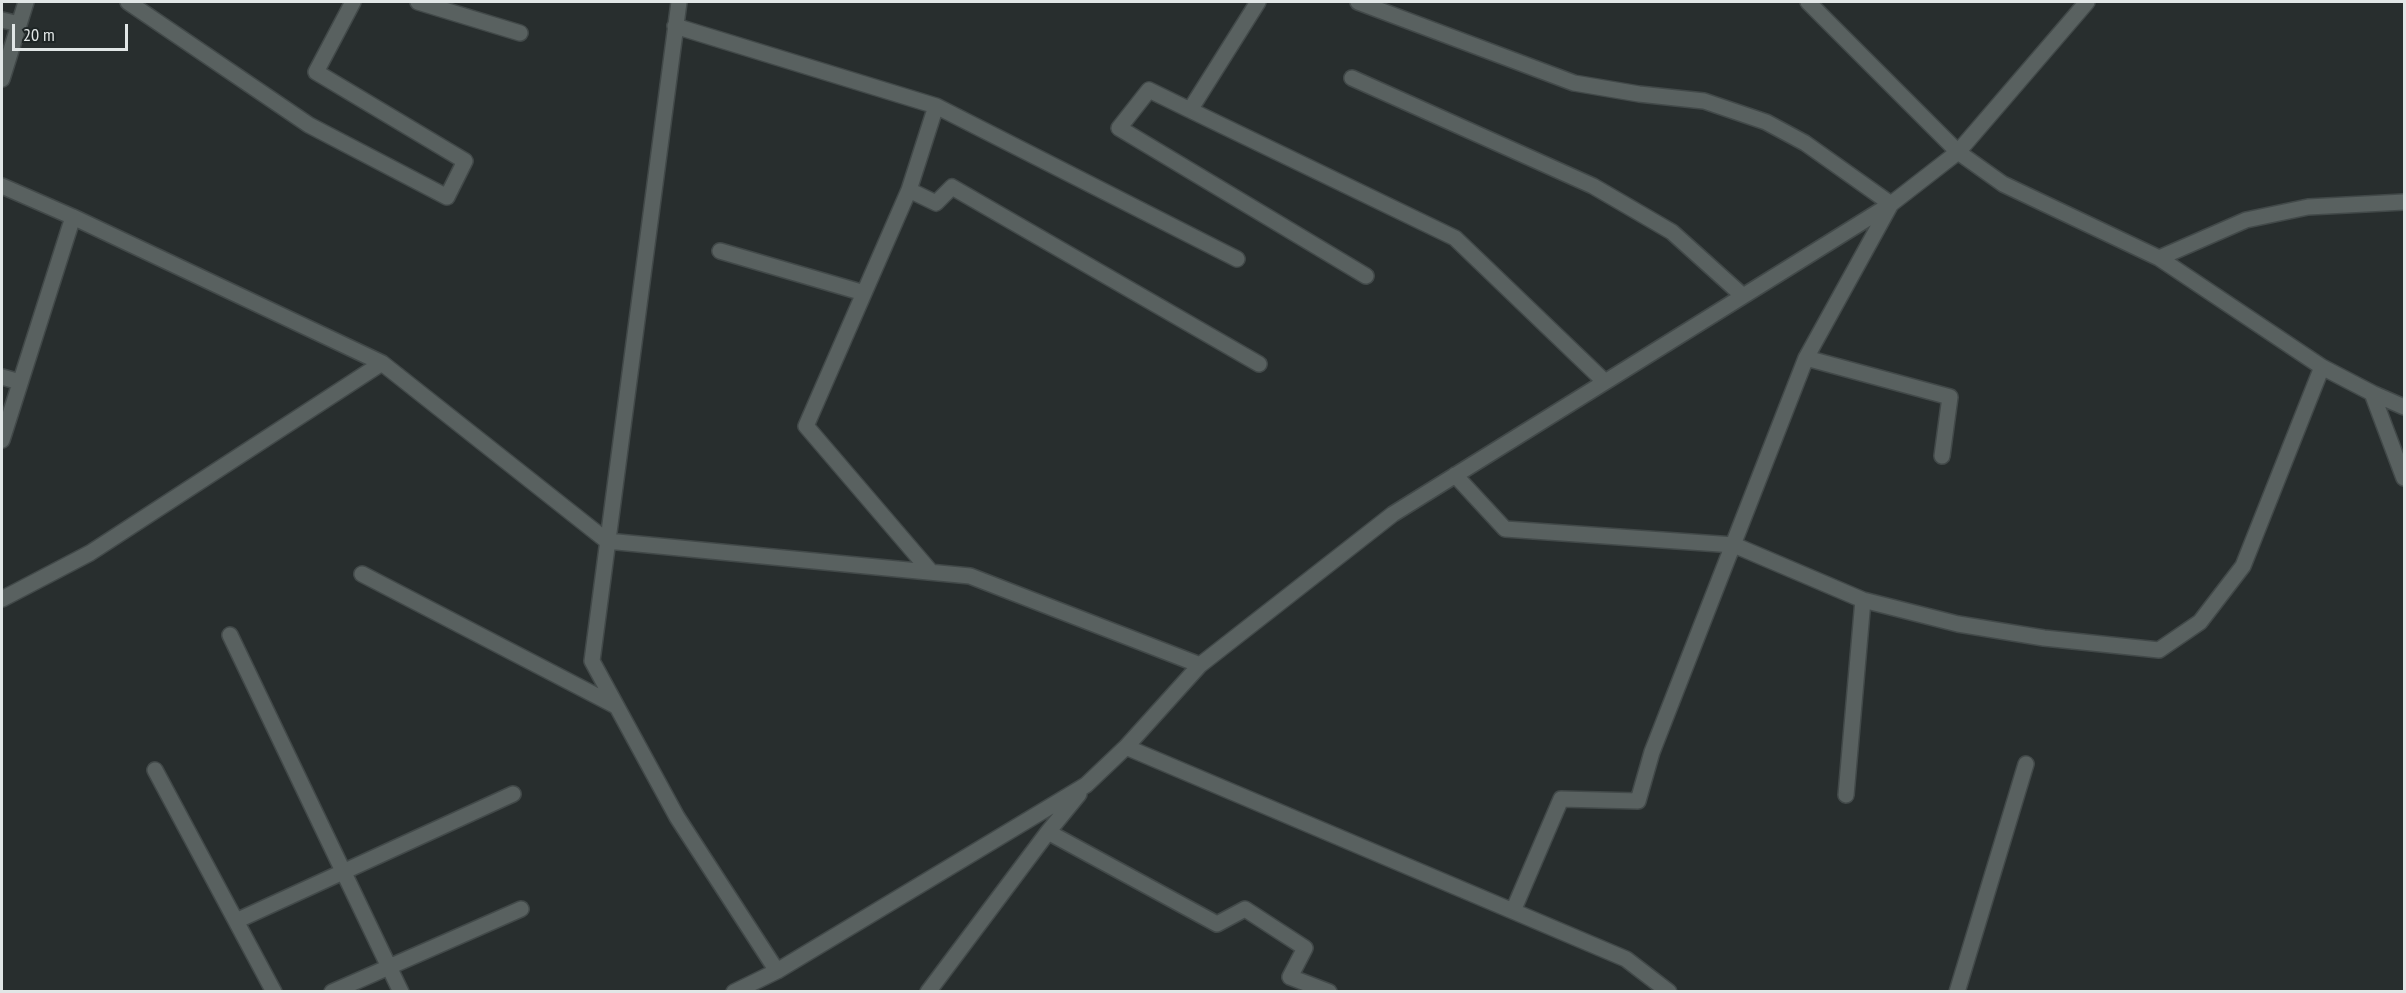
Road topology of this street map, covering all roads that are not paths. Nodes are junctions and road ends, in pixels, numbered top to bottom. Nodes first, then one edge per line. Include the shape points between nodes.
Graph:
1 (26, 2) edge
2 (128, 2) edge
3 (353, 2) edge
4 (418, 2) edge
5 (679, 2) edge
6 (1258, 2) edge
7 (1358, 2) edge
8 (1808, 2) edge
9 (2087, 2) edge
10 (2, 20) edge
11 (19, 24) junction
12 (675, 26) junction
13 (520, 33) dead end
14 (1352, 78) dead end
15 (2, 79) edge
16 (936, 106) junction
17 (1190, 110) junction
18 (1958, 152) junction
19 (2, 186) edge
20 (909, 190) junction
21 (2404, 202) edge
22 (1891, 204) junction
23 (73, 217) junction
24 (720, 251) dead end
25 (2159, 258) junction
26 (1237, 259) dead end
27 (1366, 276) dead end
28 (864, 293) junction
29 (1743, 296) junction
30 (1806, 358) junction
31 (382, 363) junction
32 (1259, 364) dead end
33 (2322, 367) junction
34 (2, 376) edge
35 (21, 381) junction
36 (1604, 381) junction
37 (2372, 393) junction
38 (2404, 407) edge
39 (2, 440) edge
40 (1942, 456) dead end
41 (1455, 475) junction
42 (2404, 478) edge
43 (607, 540) junction
44 (1734, 544) junction
45 (931, 572) junction
46 (362, 574) dead end
47 (2, 599) edge
48 (1863, 600) junction
49 (231, 635) dead end
50 (1200, 665) junction
51 (616, 706) junction
52 (1126, 747) junction
53 (2026, 764) dead end
54 (155, 770) dead end
55 (1086, 784) junction
56 (513, 794) dead end
57 (1846, 795) dead end
58 (1048, 832) junction
59 (343, 872) junction
60 (522, 909) dead end
61 (1513, 910) junction
62 (236, 921) junction
63 (388, 967) junction
64 (777, 971) junction
65 (274, 992) edge
66 (332, 992) edge
67 (401, 992) edge
68 (734, 992) edge
69 (928, 992) edge
70 (1329, 992) edge
71 (1669, 992) edge
72 (1957, 992) edge

1 - 11 street
2 - 3 street via 309,125 447,197 465,161 316,72
4 - 13 street
5 - 12 street
6 - 17 street
7 - 22 street via 1574,83 1704,100 1766,122 1805,143
8 - 18 street
9 - 18 street
10 - 11 street
11 - 15 street
12 - 16 street
12 - 43 street
14 - 29 street via 1593,186 1672,232
16 - 20 street
16 - 26 street
17 - 27 street via 1149,90 1119,128
17 - 36 street via 1455,238
18 - 22 street
18 - 25 street via 2003,184
19 - 23 street
20 - 28 street
20 - 32 street via 936,203 951,187
21 - 25 street via 2308,207 2246,220
22 - 29 street
22 - 30 street
23 - 31 street
23 - 35 street
24 - 28 street
25 - 33 street
28 - 45 street via 806,426
29 - 36 street
30 - 40 street via 1950,397
30 - 44 street
31 - 43 street
31 - 47 street via 90,554
33 - 37 street
33 - 48 street via 2243,566 2200,622 2159,650 1958,624
34 - 35 street
35 - 39 street
36 - 41 street
37 - 38 street
37 - 42 street
41 - 44 street via 1505,529
41 - 50 street via 1393,514
43 - 45 street
43 - 51 street via 592,661
44 - 48 street
44 - 61 street via 1652,752 1638,801 1560,799
45 - 50 street via 970,576
46 - 51 street
48 - 57 street
49 - 59 street
50 - 52 street
51 - 64 street via 677,817
52 - 55 street
52 - 61 street
53 - 72 street
54 - 62 street
55 - 58 street
55 - 64 street
56 - 59 street
58 - 69 street
58 - 70 street via 1216,924 1245,909 1305,948 1290,977
59 - 62 street
59 - 63 street
60 - 63 street
61 - 71 street via 1626,959
62 - 65 street
63 - 66 street
63 - 67 street
64 - 68 street

